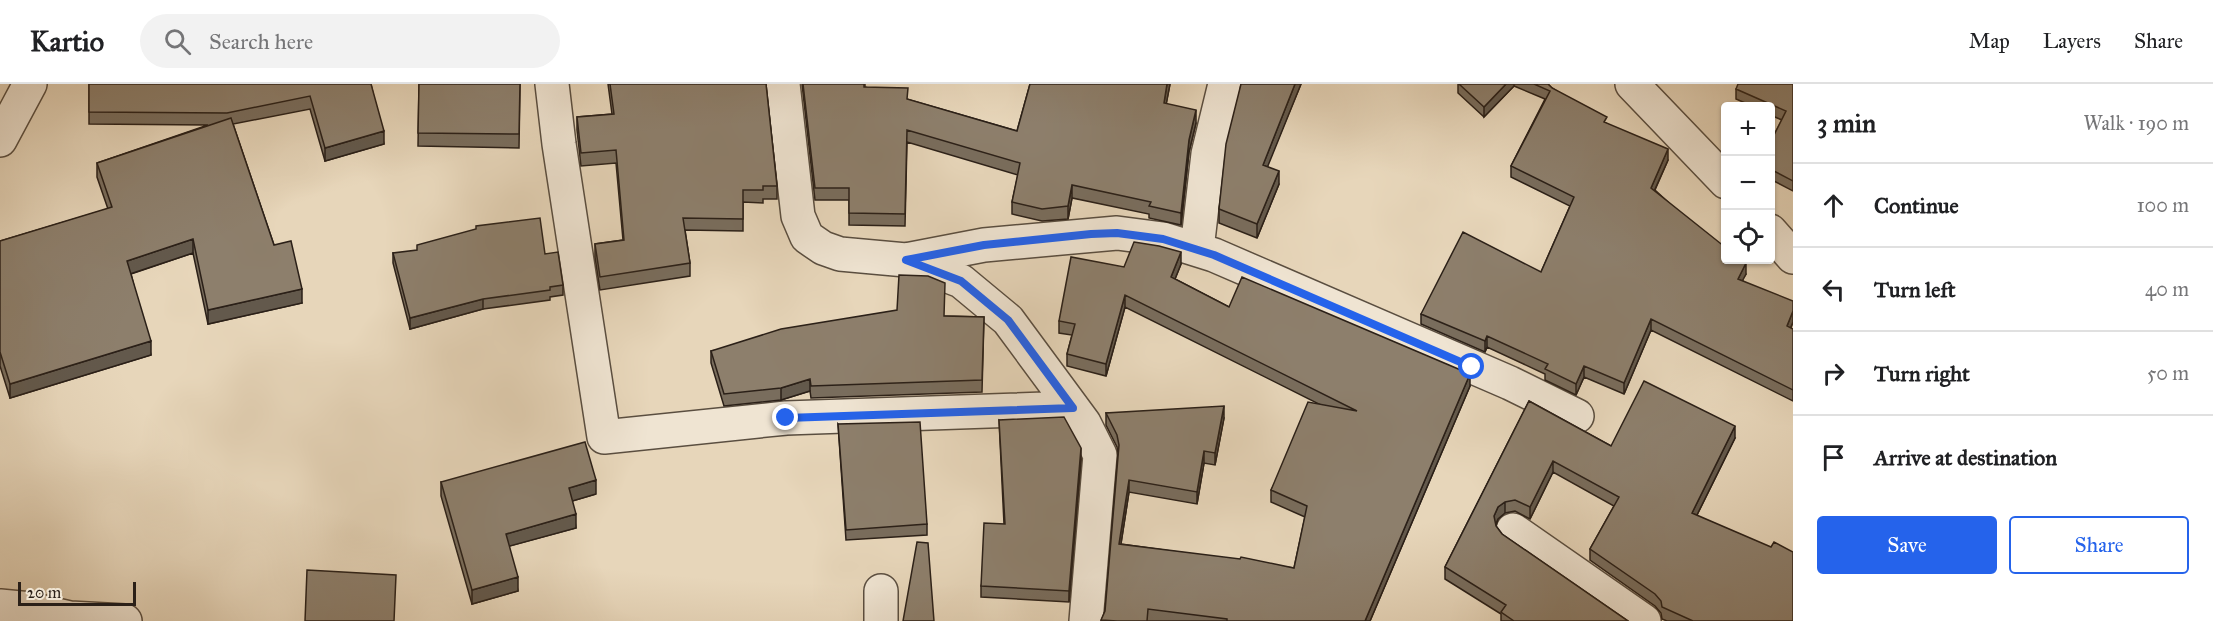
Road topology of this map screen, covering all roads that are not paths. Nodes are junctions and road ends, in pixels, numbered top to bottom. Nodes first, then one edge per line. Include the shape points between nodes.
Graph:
1 (30, 84) edge
2 (552, 84) edge
3 (783, 84) edge
4 (1225, 84) edge
5 (1632, 84) edge
6 (0, 140) edge
7 (1721, 178) edge
8 (1775, 237) edge
9 (1197, 249) junction
10 (1793, 257) edge
11 (906, 260) junction
12 (1073, 408) junction
13 (1577, 416) dead end
14 (1513, 530) dead end
15 (0, 606) edge
16 (125, 621) edge
17 (1086, 621) edge
18 (1644, 621) edge

1 - 6 street
2 - 12 street via 604,437 786,418
3 - 11 street via 798,216 807,237 840,254
4 - 9 street via 1208,154
5 - 7 street
8 - 10 street
9 - 11 street via 1163,239 1108,233 984,245
9 - 13 street via 1510,383
11 - 12 street via 961,281 1008,320
12 - 17 street via 1100,455
14 - 18 street
15 - 16 street via 70,618

